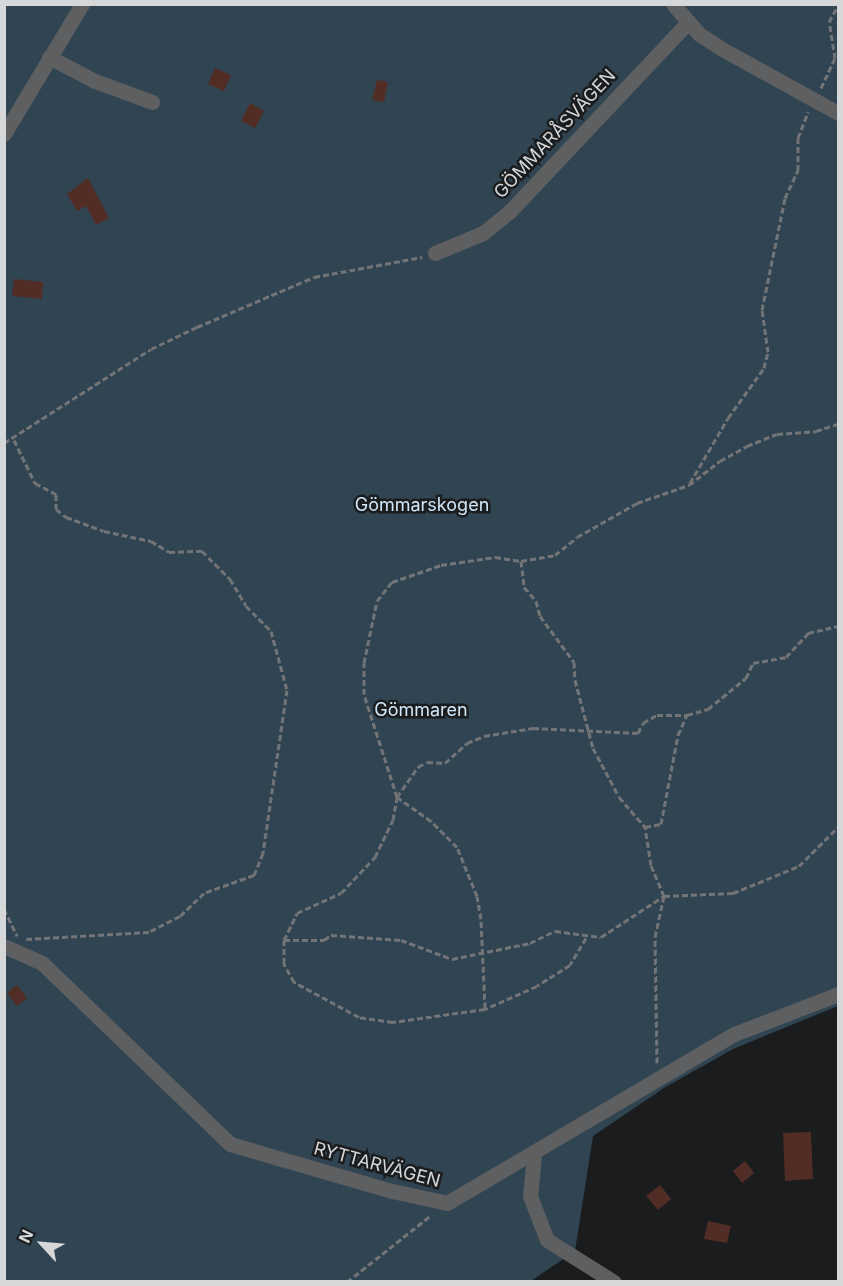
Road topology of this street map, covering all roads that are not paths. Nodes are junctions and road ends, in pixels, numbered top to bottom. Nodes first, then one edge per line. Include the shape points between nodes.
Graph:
1 (82, 4) edge
2 (673, 4) edge
3 (688, 22) junction
4 (49, 57) junction
5 (152, 102) dead end
6 (838, 113) edge
7 (4, 134) edge
8 (435, 253) road end
9 (4, 946) edge
10 (838, 994) edge
11 (534, 1156) junction
12 (614, 1281) edge

1 - 4 street
2 - 3 street
3 - 6 street via 722,49
3 - 8 street, GÖMMARÅSVÄGEN via 510,211 483,233
4 - 5 street via 95,81
4 - 7 street
9 - 11 street, RYTTARVÄGEN via 42,963 230,1144 447,1203
10 - 11 street, RYTTARVÄGEN via 734,1034
11 - 12 street via 530,1196 547,1240

